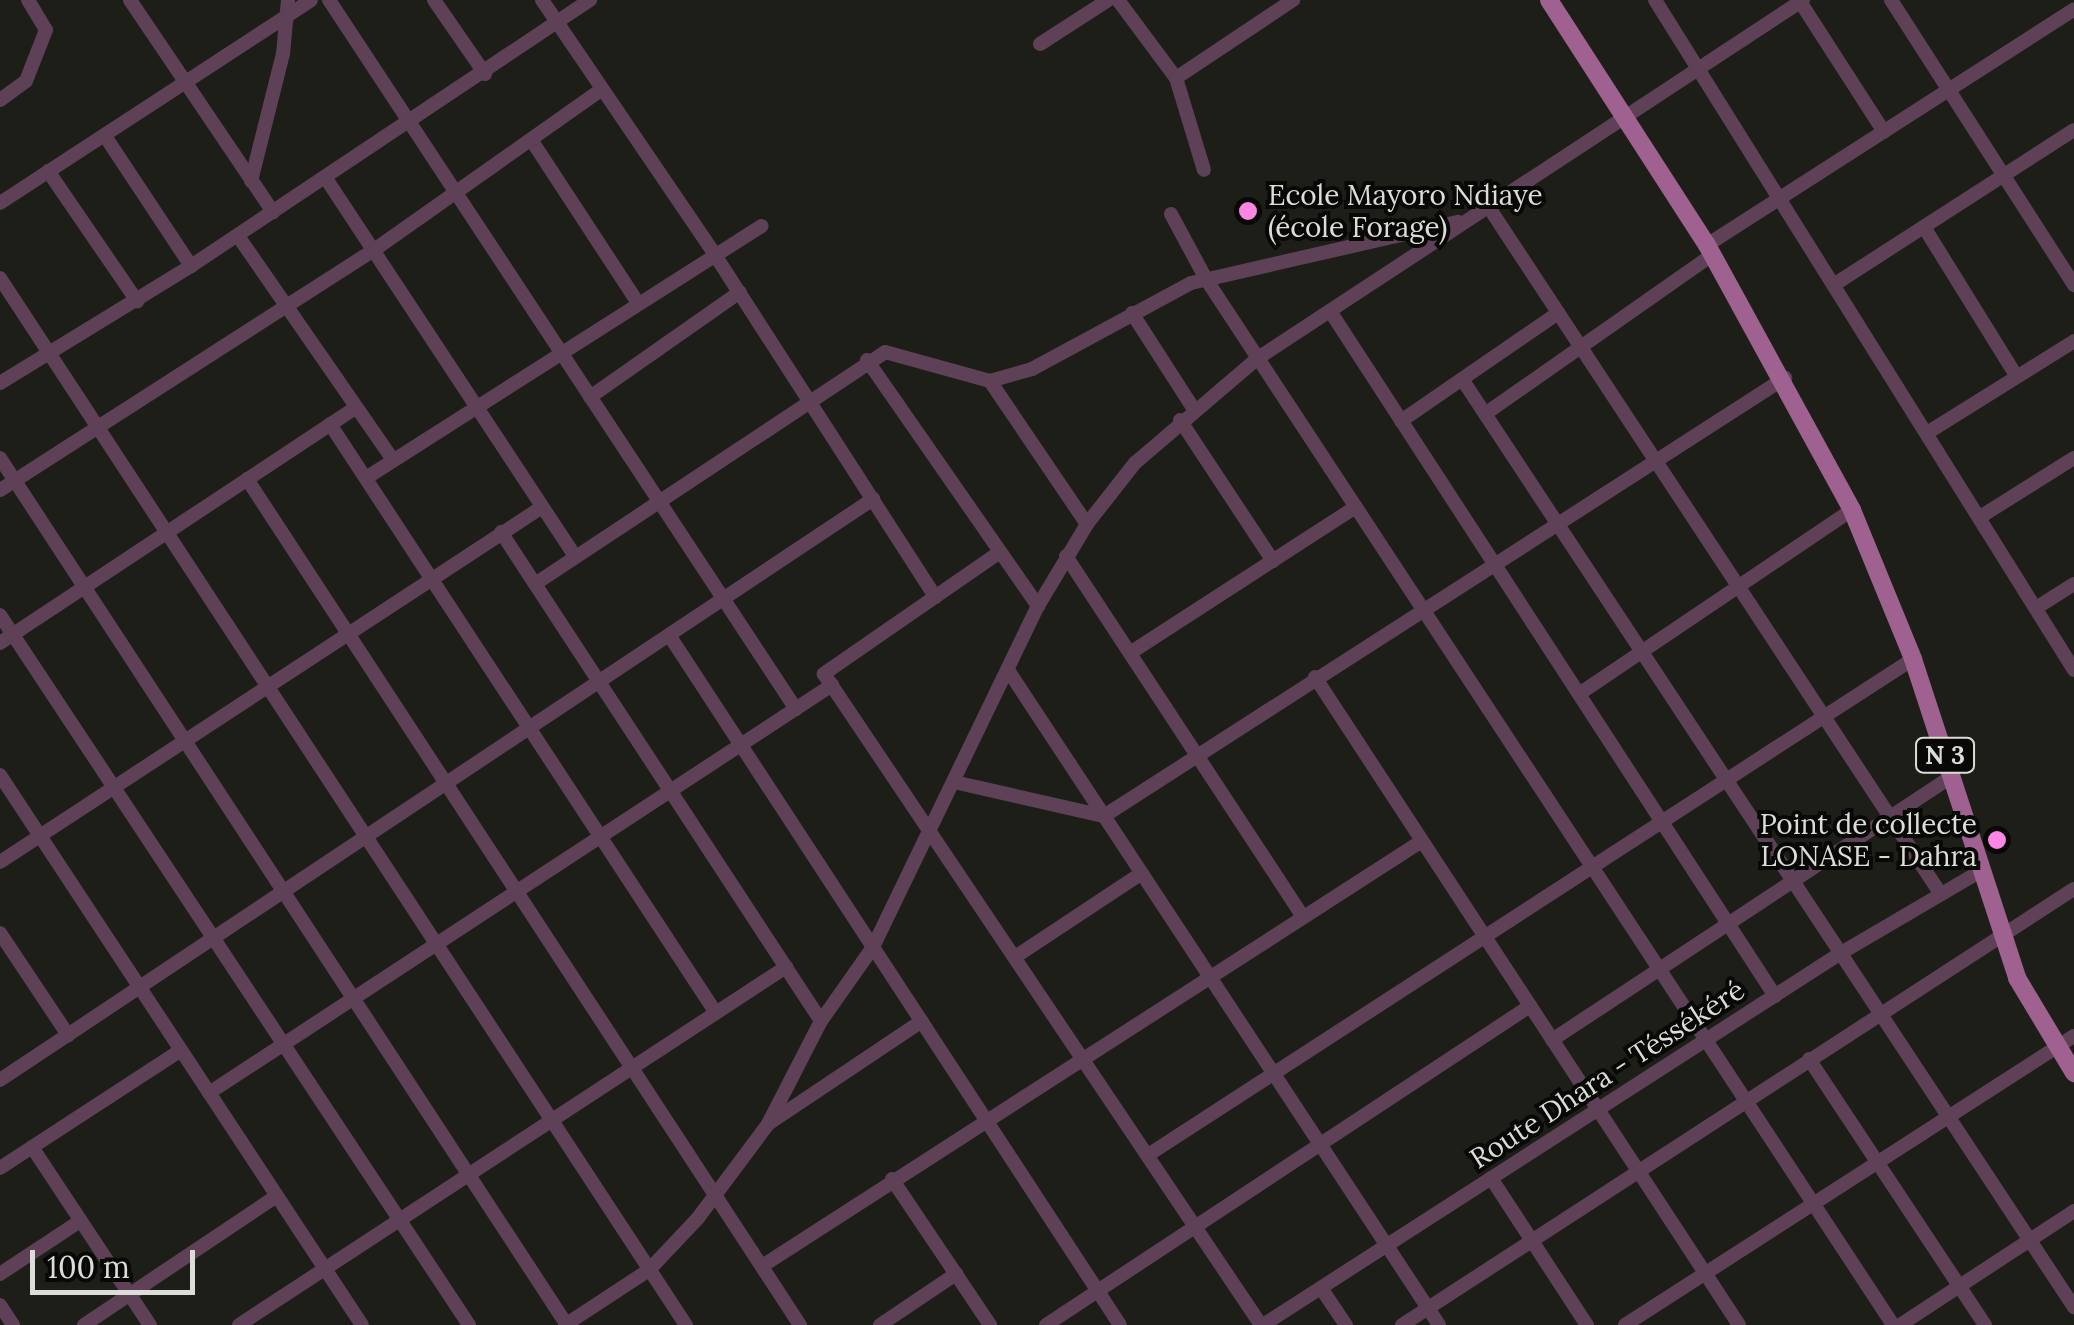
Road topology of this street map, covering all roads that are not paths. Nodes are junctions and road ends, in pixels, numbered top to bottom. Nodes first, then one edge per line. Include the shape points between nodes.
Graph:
1 (28, 0) edge
2 (130, 0) edge
3 (288, 0) edge
4 (310, 0) edge
5 (328, 0) edge
6 (542, 0) edge
7 (590, 0) edge
8 (1294, 0) edge
9 (1549, 0) edge
10 (1656, 0) edge
11 (1800, 0) edge
12 (1891, 0) edge
13 (2067, 0) edge
14 (1109, 1) edge
15 (440, 2) edge
16 (2074, 10) edge
17 (290, 16) junction
18 (559, 24) junction
19 (1040, 44) dead end
20 (1697, 68) junction
21 (485, 74) junction
22 (1176, 78) junction
23 (185, 84) junction
24 (601, 90) junction
25 (1949, 90) junction
26 (0, 100) edge
27 (1622, 118) junction
28 (410, 124) junction
29 (1884, 132) junction
30 (2072, 135) edge
31 (105, 136) junction
32 (532, 141) junction
33 (1204, 170) dead end
34 (48, 171) junction
35 (2004, 176) junction
36 (325, 177) junction
37 (251, 181) junction
38 (457, 194) junction
39 (1782, 198) junction
40 (0, 203) edge
41 (1488, 206) junction
42 (272, 212) junction
43 (1171, 214) dead end
44 (1468, 220) junction
45 (762, 226) dead end
46 (1924, 227) junction
47 (238, 236) junction
48 (374, 250) junction
49 (1709, 250) junction
50 (716, 254) junction
51 (192, 266) junction
52 (0, 278) edge
53 (1206, 279) junction
54 (1835, 284) junction
55 (2074, 285) edge
56 (740, 292) junction
57 (636, 300) junction
58 (137, 301) junction
59 (286, 305) junction
60 (1330, 311) junction
61 (1132, 313) junction
62 (1558, 313) junction
63 (2074, 341) edge
64 (1582, 348) junction
65 (560, 350) junction
66 (51, 356) junction
67 (1258, 358) junction
68 (868, 360) junction
69 (2017, 377) junction
70 (1785, 378) junction
71 (1462, 379) junction
72 (990, 381) junction
73 (0, 383) edge
74 (590, 396) junction
75 (808, 400) junction
76 (475, 406) junction
77 (356, 407) junction
78 (1193, 408) junction
79 (1486, 414) junction
80 (1180, 420) junction
81 (1402, 421) junction
82 (330, 424) junction
83 (96, 426) junction
84 (1927, 433) junction
85 (0, 458) edge
86 (2074, 458) edge
87 (393, 460) junction
88 (1656, 462) junction
89 (366, 478) junction
90 (247, 479) junction
91 (14, 480) junction
92 (0, 490) edge
93 (659, 499) junction
94 (873, 499) junction
95 (542, 506) junction
96 (1356, 506) junction
97 (1852, 510) junction
98 (1980, 517) junction
99 (1086, 524) junction
100 (1558, 524) junction
101 (166, 532) junction
102 (501, 532) junction
103 (997, 554) junction
104 (1066, 556) junction
105 (576, 558) junction
106 (1273, 561) junction
107 (1494, 564) junction
108 (432, 577) junction
109 (535, 584) junction
110 (2074, 584) edge
111 (1738, 586) junction
112 (84, 587) junction
113 (935, 597) junction
114 (723, 599) junction
115 (1038, 606) junction
116 (2036, 608) junction
117 (1423, 609) junction
118 (0, 615) edge
119 (348, 633) junction
120 (669, 635) junction
121 (6, 638) edge
122 (1643, 650) junction
123 (1130, 653) junction
124 (1913, 659) junction
125 (1008, 670) junction
126 (2074, 670) edge
127 (1315, 678) junction
128 (599, 682) junction
129 (832, 685) junction
130 (266, 686) junction
131 (1578, 694) junction
132 (796, 709) junction
133 (1824, 716) junction
134 (530, 728) junction
135 (184, 738) junction
136 (741, 745) junction
137 (1196, 753) junction
138 (0, 775) edge
139 (1952, 776) junction
140 (1726, 780) junction
141 (954, 782) junction
142 (446, 783) junction
143 (112, 784) junction
144 (670, 791) junction
145 (1104, 816) junction
146 (1890, 817) junction
147 (1662, 822) junction
148 (930, 830) junction
149 (40, 836) junction
150 (601, 836) junction
151 (366, 837) junction
152 (1422, 841) junction
153 (0, 862) edge
154 (1592, 867) junction
155 (1982, 871) junction
156 (1142, 873) junction
157 (1792, 880) junction
158 (2074, 888) edge
159 (284, 891) junction
160 (517, 891) junction
161 (1940, 893) junction
162 (1303, 917) junction
163 (1727, 922) junction
164 (0, 933) edge
165 (2001, 934) junction
166 (1484, 936) junction
167 (214, 938) junction
168 (436, 944) junction
169 (873, 948) junction
170 (1841, 954) junction
171 (1015, 957) junction
172 (786, 967) junction
173 (1658, 967) junction
174 (1210, 976) junction
175 (140, 987) junction
176 (1774, 996) junction
177 (354, 998) junction
178 (1530, 1006) junction
179 (1880, 1011) junction
180 (716, 1013) junction
181 (821, 1021) junction
182 (922, 1022) junction
183 (68, 1035) junction
184 (2074, 1036) edge
185 (1552, 1040) junction
186 (1706, 1040) junction
187 (283, 1044) junction
188 (2057, 1046) junction
189 (181, 1050) junction
190 (1082, 1058) junction
191 (1808, 1060) junction
192 (632, 1068) junction
193 (1274, 1073) junction
194 (2074, 1073) edge
195 (0, 1080) edge
196 (209, 1092) junction
197 (1746, 1101) junction
198 (1598, 1110) junction
199 (1947, 1114) junction
200 (552, 1120) junction
201 (986, 1120) junction
202 (768, 1124) junction
203 (1322, 1143) junction
204 (32, 1147) junction
205 (1148, 1155) junction
206 (1876, 1162) junction
207 (0, 1168) edge
208 (1639, 1172) junction
209 (469, 1174) junction
210 (1491, 1178) junction
211 (892, 1179) junction
212 (715, 1195) junction
213 (278, 1196) junction
214 (1812, 1202) junction
215 (2074, 1211) edge
216 (400, 1220) junction
217 (80, 1221) junction
218 (1196, 1226) junction
219 (2030, 1240) junction
220 (1532, 1241) junction
221 (1386, 1246) junction
222 (762, 1266) junction
223 (325, 1268) junction
224 (650, 1270) junction
225 (1705, 1273) junction
226 (0, 1274) edge
227 (956, 1274) junction
228 (1959, 1286) junction
229 (1321, 1288) junction
230 (1098, 1291) junction
231 (130, 1295) junction
232 (0, 1305) edge
233 (2074, 1307) edge
234 (1428, 1308) junction
235 (258, 1320) edge
236 (13, 1325) edge
237 (84, 1325) edge
238 (150, 1325) edge
239 (238, 1325) edge
240 (362, 1325) edge
241 (469, 1325) edge
242 (566, 1325) edge
243 (686, 1325) edge
244 (800, 1325) edge
245 (880, 1325) edge
246 (990, 1325) edge
247 (1046, 1325) edge
248 (1120, 1325) edge
249 (1262, 1325) edge
250 (1346, 1325) edge
251 (1402, 1325) edge
252 (1438, 1325) edge
253 (1587, 1325) edge
254 (1625, 1325) edge
255 (1739, 1325) edge
256 (1896, 1325) edge
257 (1985, 1325) edge

1 - 26 street via 46,30 26,81
2 - 23 street
3 - 17 street
4 - 17 street
5 - 28 street
6 - 18 street
7 - 18 street
8 - 22 street
9 - 27 main road, N 3
10 - 20 street
11 - 20 street
11 - 29 street
12 - 25 street
13 - 16 street
14 - 19 street
14 - 22 street
15 - 21 street
16 - 25 street
17 - 23 street
17 - 37 street
18 - 21 street
18 - 24 street
20 - 27 street
20 - 39 street
21 - 28 street
22 - 33 street
23 - 31 street
23 - 37 street
24 - 32 street
24 - 50 street
25 - 29 street
25 - 35 street
27 - 41 street
27 - 49 main road, N 3
28 - 36 street
28 - 38 street
29 - 39 street
30 - 35 street
31 - 34 street
31 - 51 street
32 - 38 street
32 - 57 street
34 - 40 street
34 - 58 street
35 - 46 street
35 - 55 street
36 - 42 street
36 - 48 street
37 - 42 street
38 - 48 street
38 - 65 street
39 - 49 street
39 - 54 street
41 - 44 street
41 - 62 street
42 - 47 street
43 - 53 street
44 - 53 street
44 - 60 street
45 - 50 street
46 - 54 street
46 - 69 street
47 - 51 street
47 - 59 street
48 - 59 street
48 - 76 street
49 - 64 street
49 - 70 main road, N 3
50 - 56 street
50 - 57 street
51 - 58 street
52 - 66 street
53 - 61 street
53 - 67 street
54 - 84 street
56 - 74 street
56 - 75 street
57 - 65 street
58 - 66 street
59 - 77 street
59 - 83 street
60 - 67 street
60 - 81 street
61 - 72 street via 1032,370
61 - 78 street
62 - 64 street
62 - 71 street
63 - 69 street
64 - 79 street
64 - 88 street
65 - 74 street
65 - 76 street
66 - 73 street
66 - 83 street
67 - 78 street
67 - 96 street
68 - 72 street via 894,350
68 - 75 street
68 - 103 street
69 - 84 street
70 - 88 street
70 - 97 main road, N 3
71 - 79 street
71 - 81 street
72 - 99 street
74 - 93 street
75 - 93 street
75 - 94 street
76 - 87 street
76 - 95 street
77 - 82 street
77 - 87 street
78 - 80 street
79 - 100 street
80 - 99 street
80 - 106 street
81 - 107 street
82 - 89 street
82 - 90 street
83 - 91 street
83 - 101 street
84 - 98 street
85 - 91 street
86 - 98 street
87 - 89 street
88 - 100 street
88 - 111 street
89 - 108 street
90 - 101 street
90 - 119 street
91 - 92 street
91 - 112 street
93 - 105 street
93 - 114 street
94 - 113 street
94 - 114 street
95 - 102 street
95 - 105 street
96 - 106 street
96 - 117 street
97 - 111 street
97 - 124 main road, N 3
98 - 116 street
99 - 104 street
100 - 107 street
100 - 122 street
101 - 112 street
101 - 130 street
102 - 108 street
102 - 109 street
103 - 113 street
103 - 115 street
104 - 115 street
104 - 123 street
105 - 109 street
106 - 123 street
107 - 117 street
107 - 131 street
108 - 119 street
108 - 134 street
109 - 128 street
110 - 116 street
111 - 122 street
111 - 133 street
112 - 121 street
112 - 135 street
113 - 129 street via 828,665 824,674
114 - 120 street
114 - 132 street
115 - 125 street
116 - 126 street
117 - 127 street
117 - 154 street
118 - 121 street
119 - 130 street
119 - 142 street
120 - 128 street
120 - 136 street
121 - 143 street
122 - 131 street
122 - 140 street
123 - 137 street
124 - 133 street
124 - 139 main road, N 3
125 - 141 street
125 - 145 street
127 - 137 street
127 - 152 street
128 - 134 street
128 - 144 street
129 - 132 street
129 - 148 street
130 - 135 street
130 - 151 street
131 - 147 street
132 - 136 street
133 - 140 street
133 - 146 street
134 - 142 street
134 - 150 street
135 - 143 street
135 - 159 street
136 - 144 street
136 - 169 street
137 - 145 street
137 - 162 street
138 - 149 street
139 - 146 street
139 - 155 main road, N 3
140 - 147 street
140 - 157 street
141 - 145 street
141 - 148 street
142 - 151 street
142 - 160 street
143 - 149 street
143 - 167 street
144 - 150 street
144 - 172 street
145 - 156 street
146 - 157 street
146 - 161 street
147 - 154 street
147 - 163 street
148 - 169 street
148 - 171 street
149 - 153 street
149 - 175 street
150 - 160 street
150 - 180 street
151 - 159 street
151 - 168 street
152 - 162 street
152 - 166 street
154 - 166 street
154 - 173 street
155 - 161 street, Route Dhara - Téssékéré
155 - 165 main road, N 3
156 - 171 street
156 - 174 street
157 - 163 street
157 - 170 street
158 - 165 street
159 - 167 street
159 - 177 street
160 - 168 street
160 - 192 street
161 - 170 street, Route Dhara - Téssékéré
162 - 174 street
163 - 173 street
163 - 176 street
164 - 183 street
165 - 179 street
165 - 188 main road, N 3 via 2017,978
166 - 178 street
166 - 193 street
167 - 175 street
167 - 187 street
168 - 177 street
168 - 200 street
169 - 181 street
169 - 182 street
170 - 176 street, Route Dhara - Téssékéré
170 - 179 street
171 - 190 street
172 - 180 street
172 - 181 street
173 - 185 street
173 - 186 street
174 - 190 street
174 - 193 street
175 - 183 street
175 - 189 street
176 - 186 street, Route Dhara - Téssékéré
177 - 187 street
177 - 209 street
178 - 185 street
178 - 203 street
179 - 191 street
179 - 199 street
180 - 192 street
181 - 202 street
182 - 201 street
182 - 202 street
183 - 195 street
184 - 188 street
185 - 198 street
186 - 197 street
186 - 198 street, Route Dhara - Téssékéré
187 - 196 street
187 - 216 street
188 - 194 main road, N 3
188 - 199 street
189 - 196 street
189 - 204 street
190 - 201 street
190 - 205 street
191 - 197 street
191 - 206 street
192 - 200 street
192 - 212 street
193 - 203 street
193 - 205 street
196 - 213 street
197 - 208 street
197 - 214 street
198 - 208 street
198 - 210 street, Route Dhara - Téssékéré
199 - 206 street
199 - 219 street
200 - 209 street
200 - 224 street
201 - 211 street
201 - 230 street
202 - 212 street
203 - 218 street
203 - 221 street
204 - 207 street
204 - 217 street
205 - 218 street
206 - 214 street
206 - 228 street
208 - 220 street
208 - 225 street
209 - 216 street
209 - 242 street
210 - 220 street
210 - 221 street, Route Dhara - Téssékéré
211 - 222 street
211 - 227 street
212 - 222 street
212 - 224 street
213 - 223 street
213 - 231 street
214 - 225 street
214 - 256 street
215 - 219 street
216 - 223 street
216 - 241 street
217 - 226 street
217 - 231 street
218 - 230 street
218 - 249 street
219 - 228 street
219 - 233 street
220 - 234 street
220 - 253 street
221 - 229 street, Route Dhara - Téssékéré
221 - 234 street
222 - 244 street
223 - 235 street
223 - 240 street
224 - 242 street
224 - 243 street
225 - 254 street
225 - 255 street
227 - 245 street
227 - 246 street
228 - 256 street
228 - 257 street
229 - 249 street, Route Dhara - Téssékéré
229 - 250 street
230 - 247 street
230 - 248 street
231 - 237 street
231 - 238 street
232 - 236 street
234 - 251 street
234 - 252 street
235 - 239 street

